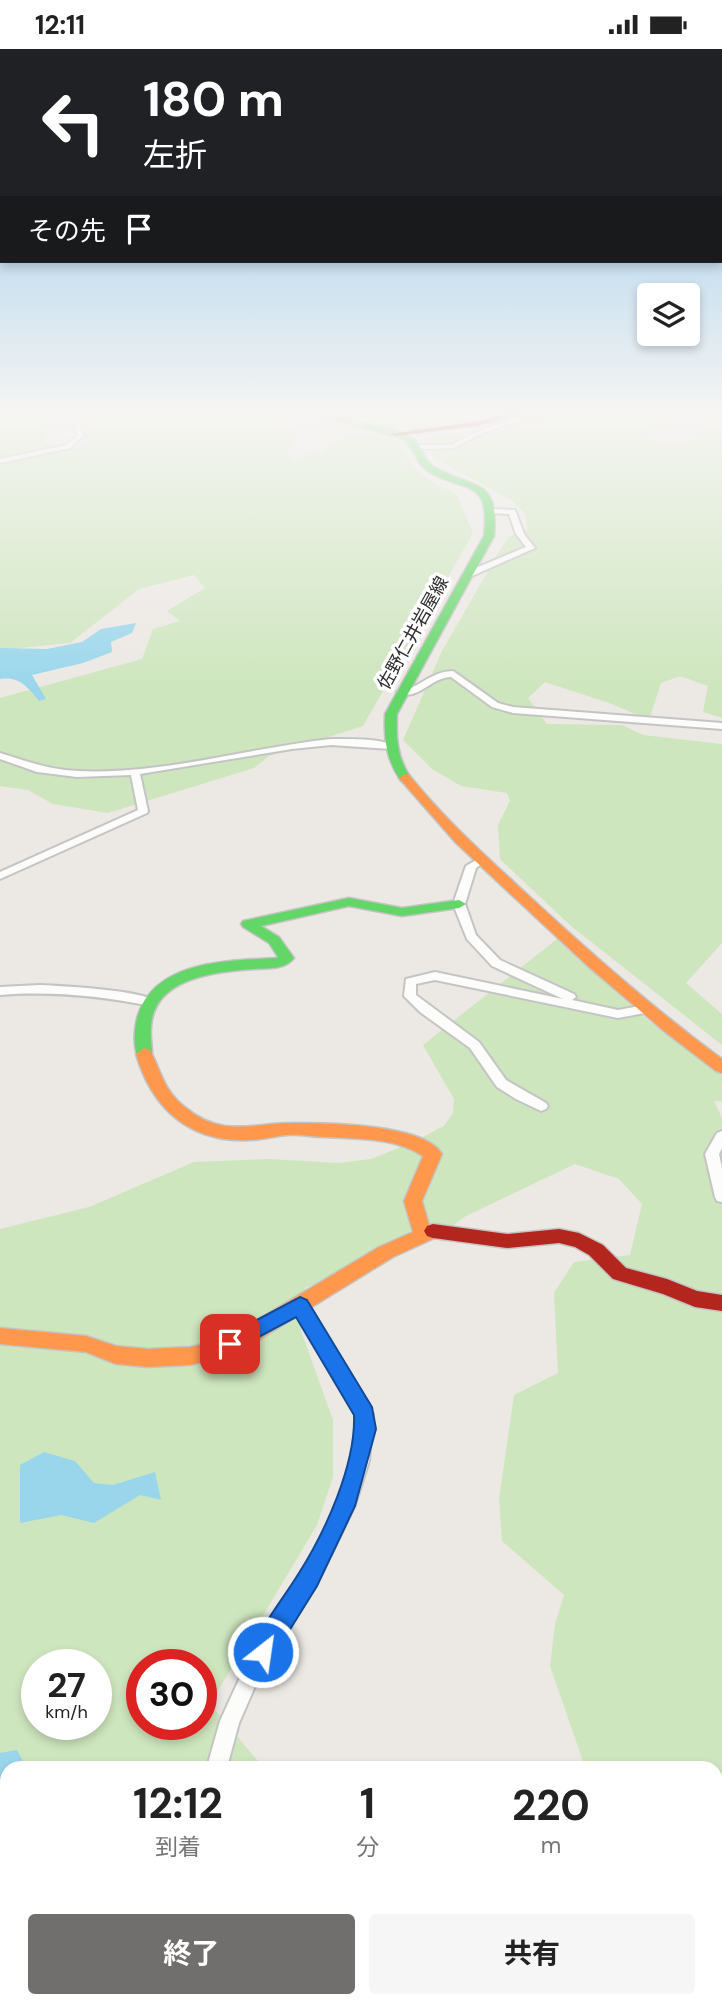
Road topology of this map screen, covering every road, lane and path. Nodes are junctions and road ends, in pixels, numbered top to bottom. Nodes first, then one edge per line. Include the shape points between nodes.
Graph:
1 (493, 504) edge
2 (495, 511) junction
3 (469, 574) junction
4 (401, 692) junction
5 (722, 726) edge
6 (390, 746) junction
7 (0, 756) edge
8 (135, 771) junction
9 (483, 859) junction
10 (0, 876) edge
11 (459, 904) junction
12 (0, 991) edge
13 (151, 1002) junction
14 (589, 1006) junction
15 (645, 1009) junction
16 (722, 1067) edge
17 (541, 1106) dead end
18 (722, 1136) edge
19 (722, 1197) edge
20 (423, 1234) junction
21 (722, 1303) edge
22 (300, 1305) junction
23 (0, 1336) edge
24 (219, 1761) edge

1 - 2 main road
2 - 3 main road, 佐野仁井岩屋線 via 489,536
2 - 3 street via 512,512 531,548
3 - 4 main road, 佐野仁井岩屋線
4 - 5 street via 453,674 495,705 513,710
4 - 6 main road, 佐野仁井岩屋線 via 391,714
6 - 8 street via 334,741
6 - 9 main road, 佐野仁井岩屋線 via 397,768 420,801
7 - 8 street via 81,776
8 - 10 street via 143,811
9 - 11 street via 471,866
9 - 15 main road, 佐野仁井岩屋線
11 - 13 main road via 402,912 349,902 248,924 274,940 287,958 279,963 200,968 162,988
11 - 14 street via 471,936 496,963
12 - 13 street via 84,989
13 - 20 main road via 142,1025 143,1051 155,1087 183,1119 217,1132 248,1134 291,1129 375,1131 424,1146 433,1154 413,1201
14 - 15 street via 618,1014
14 - 17 street via 435,975 410,982 410,996 423,1010 485,1055 492,1074 506,1088
15 - 16 main road, 佐野仁井岩屋線
18 - 19 street via 712,1154
20 - 21 main road via 453,1232 507,1241 559,1236 579,1240 620,1274 695,1299
20 - 22 main road
22 - 23 main road via 246,1337 190,1356 116,1355 86,1343
22 - 24 street via 365,1414 365,1429 348,1499 309,1578 237,1699

